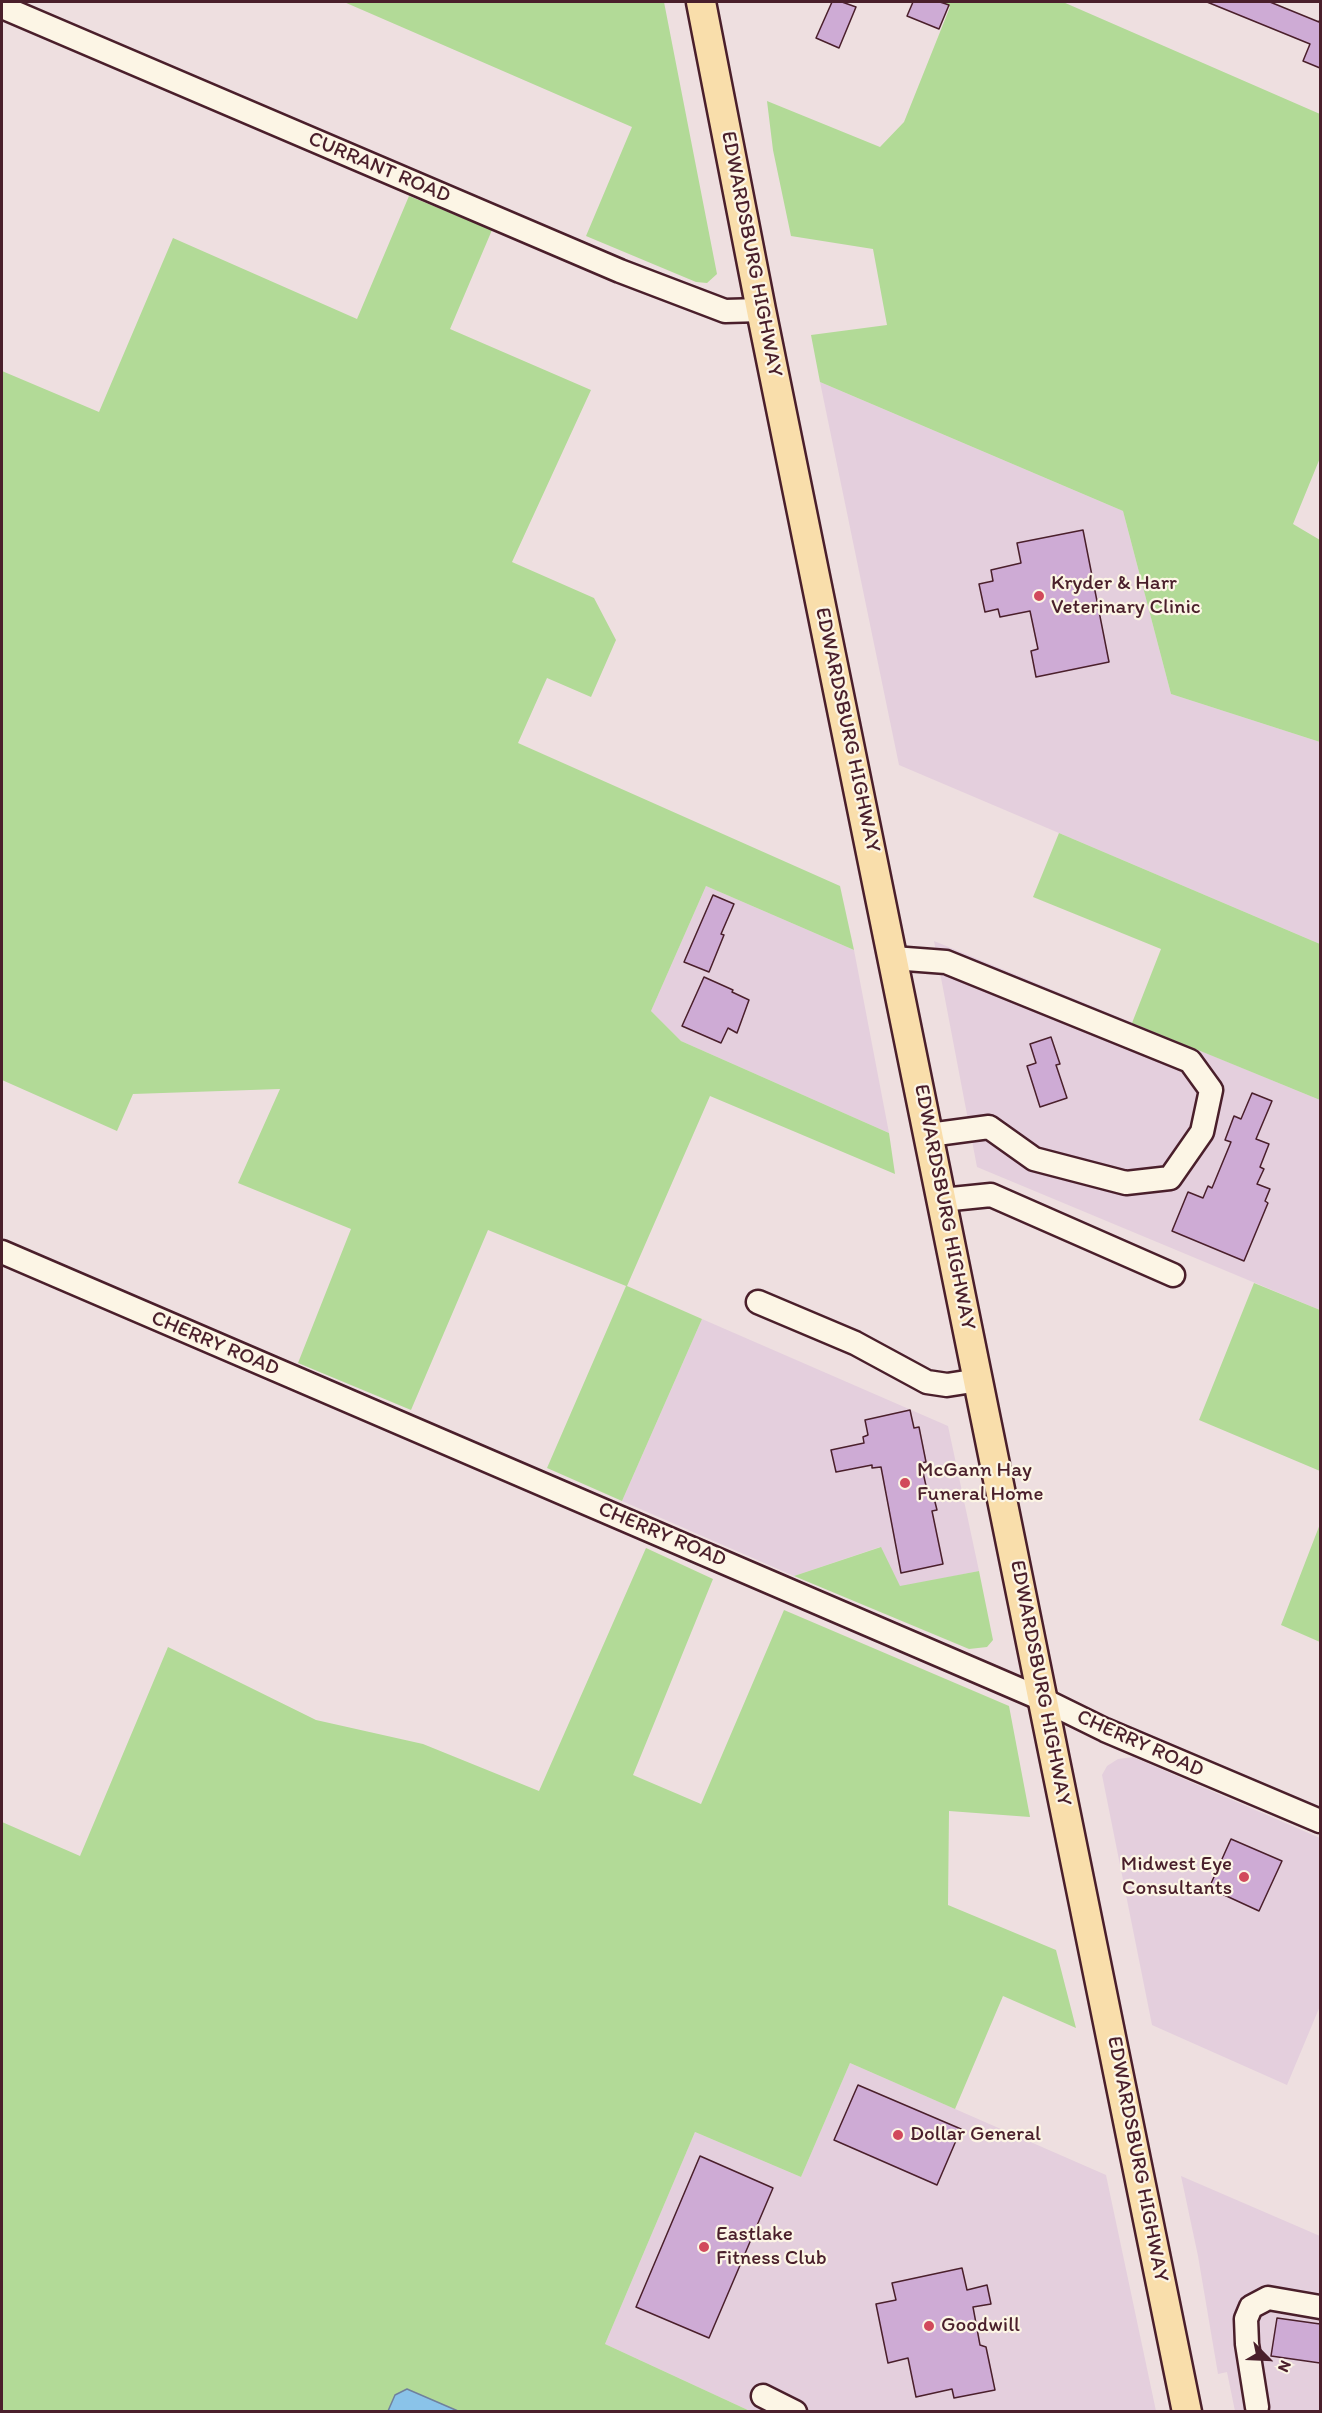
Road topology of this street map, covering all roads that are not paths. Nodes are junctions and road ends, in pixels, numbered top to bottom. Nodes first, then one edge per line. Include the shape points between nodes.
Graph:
1 (701, 2) edge
2 (2, 7) edge
3 (761, 310) junction
4 (893, 958) junction
5 (929, 1135) junction
6 (942, 1200) junction
7 (2, 1252) edge
8 (1173, 1275) dead end
9 (758, 1302) dead end
10 (979, 1380) junction
11 (1044, 1700) junction
12 (1320, 1821) edge
13 (1320, 2307) edge
14 (763, 2396) dead end
15 (1257, 2407) dead end
16 (795, 2412) edge
17 (1187, 2412) edge

1 - 3 main road, EDWARDSBURG HIGHWAY
2 - 3 street, CURRANT ROAD via 699,303 725,311
3 - 4 main road, EDWARDSBURG HIGHWAY
4 - 5 main road, EDWARDSBURG HIGHWAY
4 - 5 street via 946,962 1190,1061 1211,1090 1202,1132 1170,1178 1126,1183 1034,1159 989,1127
5 - 6 main road, EDWARDSBURG HIGHWAY
6 - 8 street via 991,1195
6 - 10 main road, EDWARDSBURG HIGHWAY
7 - 11 street, CHERRY ROAD
9 - 10 street via 855,1343 927,1382 947,1385
10 - 11 main road, EDWARDSBURG HIGHWAY
11 - 12 street, CHERRY ROAD
11 - 17 main road, EDWARDSBURG HIGHWAY
13 - 15 street via 1268,2298 1251,2307 1246,2319 1247,2344
14 - 16 street

